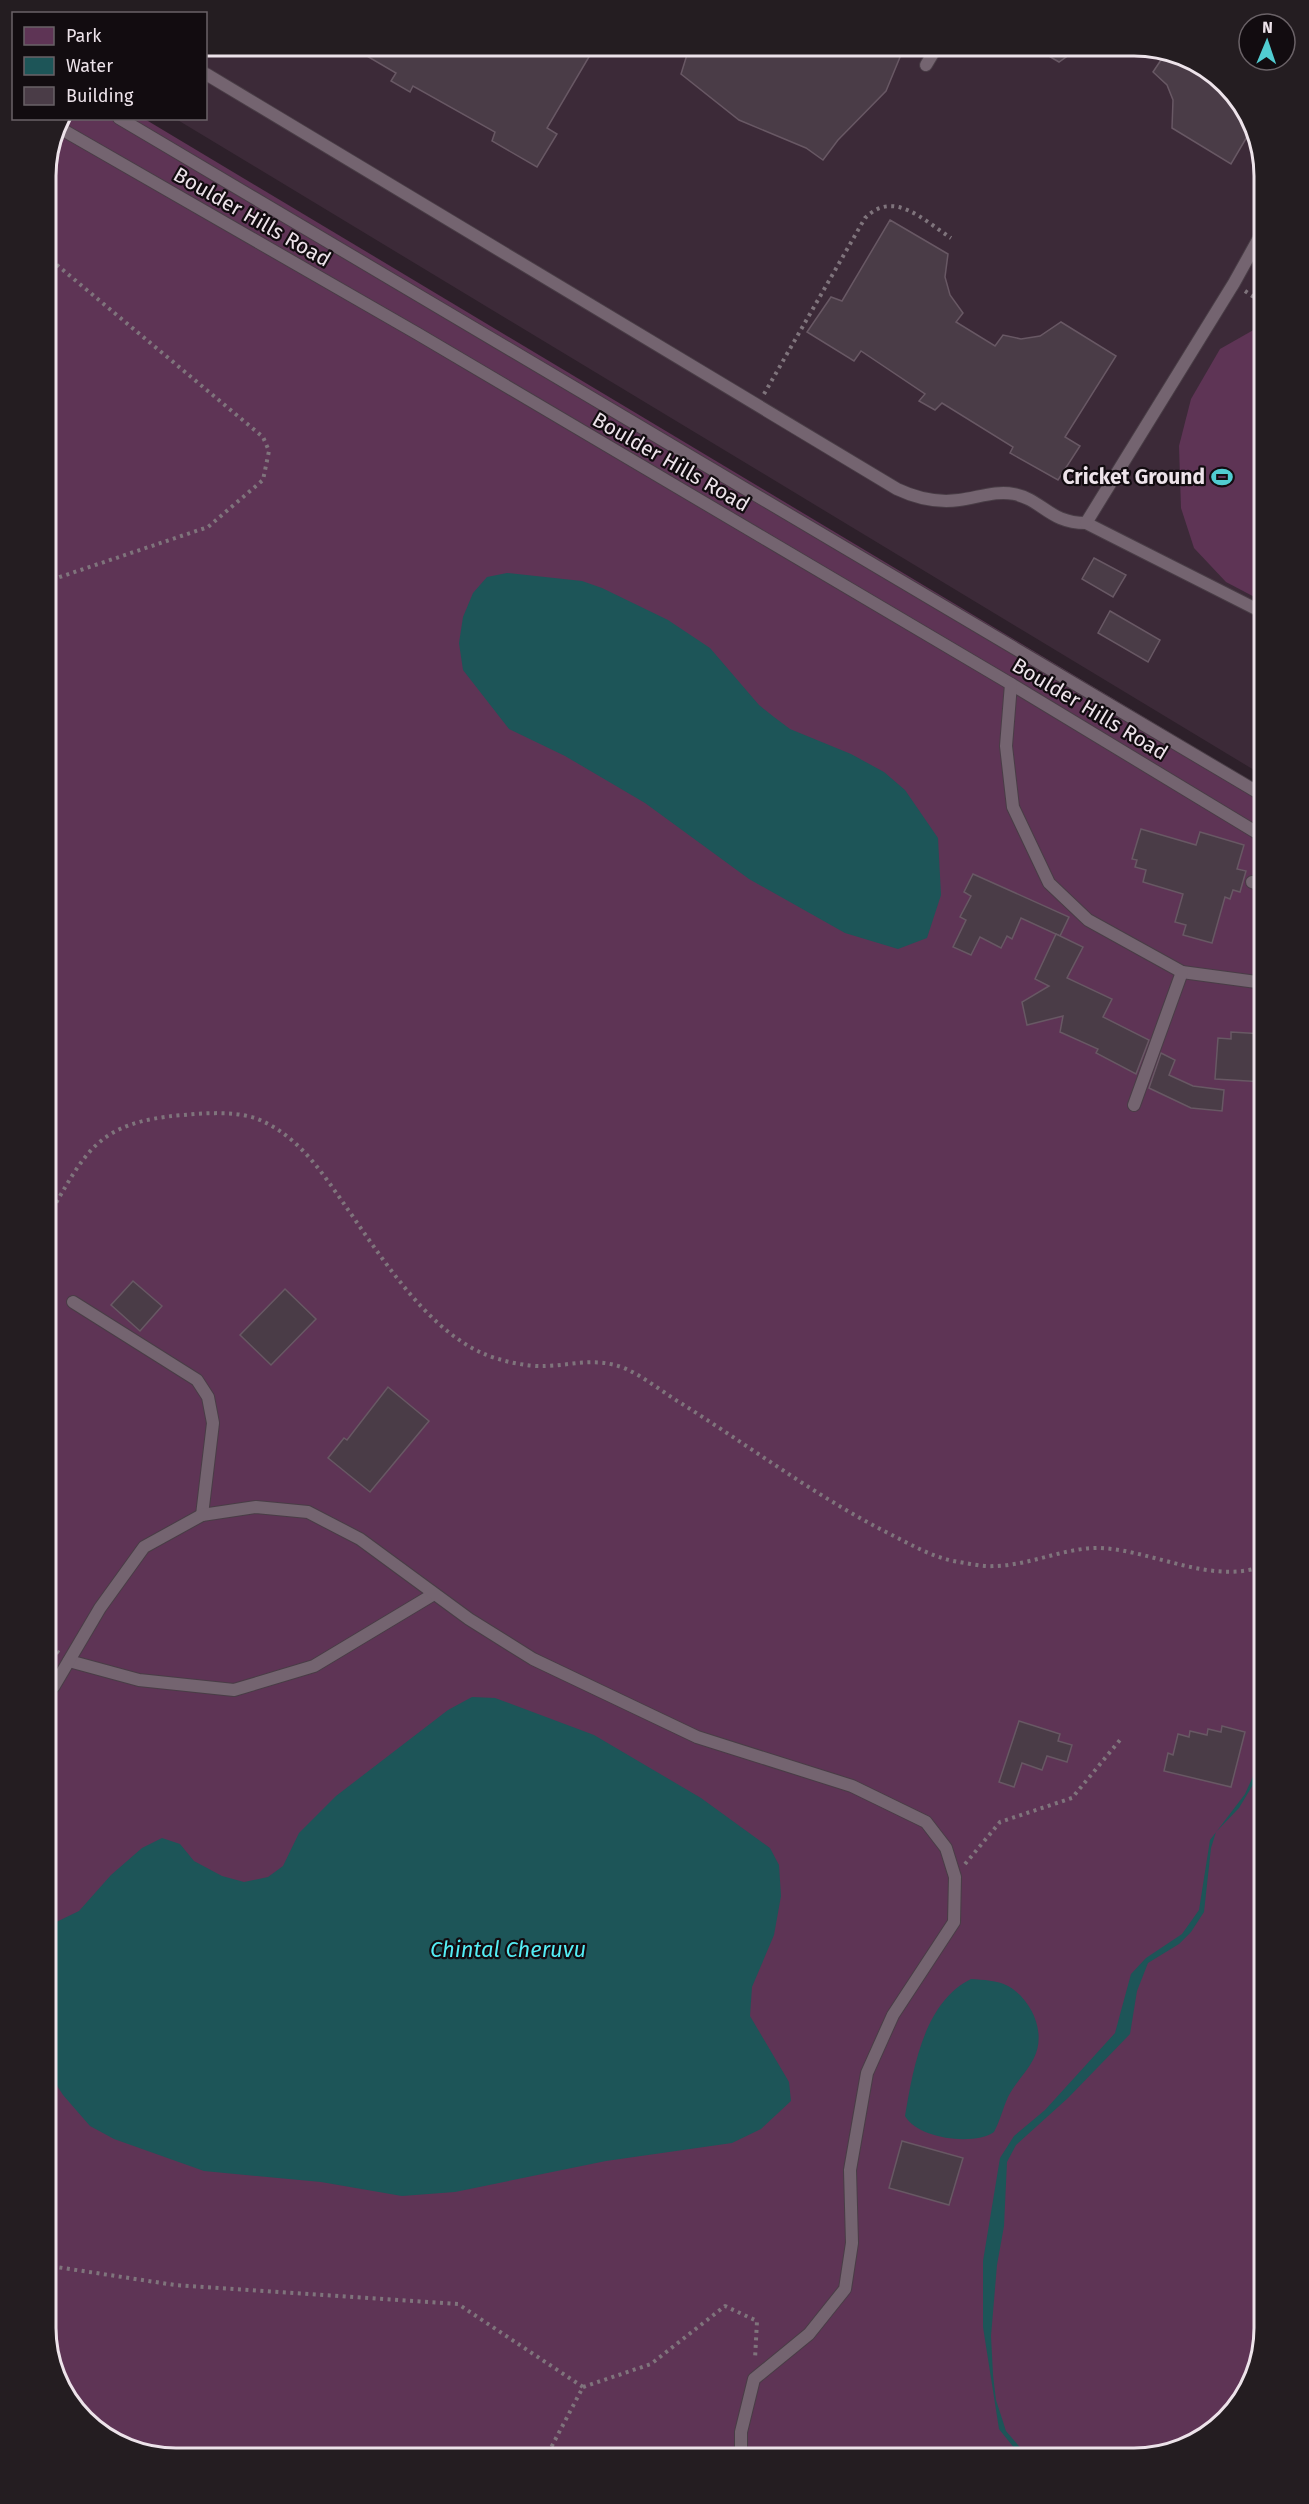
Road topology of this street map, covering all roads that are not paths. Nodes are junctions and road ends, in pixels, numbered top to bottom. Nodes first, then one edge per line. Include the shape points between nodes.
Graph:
1 (931, 56) edge
2 (926, 65) dead end
3 (207, 75) edge
4 (122, 120) edge
5 (64, 131) edge
6 (1254, 247) edge
7 (1086, 523) junction
8 (1254, 608) edge
9 (1011, 684) junction
10 (1254, 790) edge
11 (1254, 831) edge
12 (1182, 972) junction
13 (1254, 981) edge
14 (1134, 1105) dead end
15 (73, 1302) dead end
16 (202, 1515) junction
17 (434, 1593) junction
18 (69, 1661) junction
19 (56, 1679) edge
20 (741, 2448) edge

1 - 2 lane
3 - 7 lane via 897,489 918,499 956,501 1017,494 1060,521
4 - 10 lane, Boulder Hills Road
5 - 9 lane, Boulder Hills Road
6 - 7 lane
7 - 8 lane
9 - 11 lane, Boulder Hills Road
9 - 12 lane via 1006,747 1013,807 1049,883 1088,920
12 - 13 lane
12 - 14 lane
15 - 16 lane via 197,1380 208,1397 213,1423
16 - 17 lane via 255,1508 308,1512 360,1539
16 - 18 lane via 144,1547 100,1608
17 - 18 lane via 314,1666 234,1690 140,1680
17 - 20 lane via 533,1659 686,1732 852,1786 926,1822 946,1848 955,1877 954,1922 893,2015 867,2073 850,2170 852,2243 845,2289 809,2334 754,2379
18 - 19 lane

